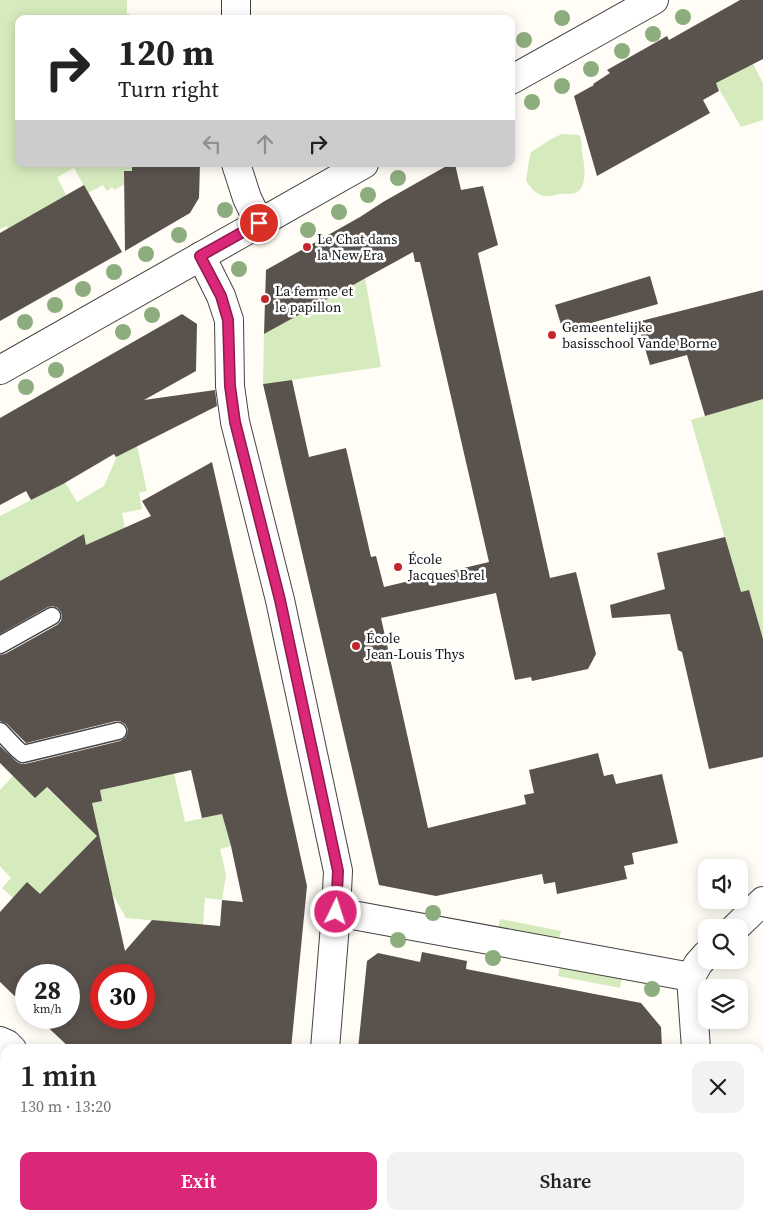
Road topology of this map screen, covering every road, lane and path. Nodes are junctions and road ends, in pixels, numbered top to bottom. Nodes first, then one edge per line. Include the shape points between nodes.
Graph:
1 (236, 0) edge
2 (654, 0) edge
3 (236, 15) edge
4 (515, 78) edge
5 (237, 167) edge
6 (359, 167) edge
7 (259, 223) junction
8 (200, 256) junction
9 (0, 370) edge
10 (52, 616) dead end
11 (0, 644) edge
12 (0, 731) edge
13 (118, 731) dead end
14 (763, 901) edge
15 (336, 912) junction
16 (744, 919) edge
17 (698, 965) edge
18 (691, 977) junction
19 (325, 1044) edge
20 (696, 1044) edge

1 - 3 street
2 - 4 street
5 - 7 street
6 - 7 street
7 - 8 street
8 - 9 street
8 - 15 street via 221,296 228,320 230,386 235,422 280,600 336,862
10 - 11 lane
12 - 13 lane via 23,754
14 - 16 street
15 - 18 street
15 - 19 street
17 - 18 street
18 - 20 street

